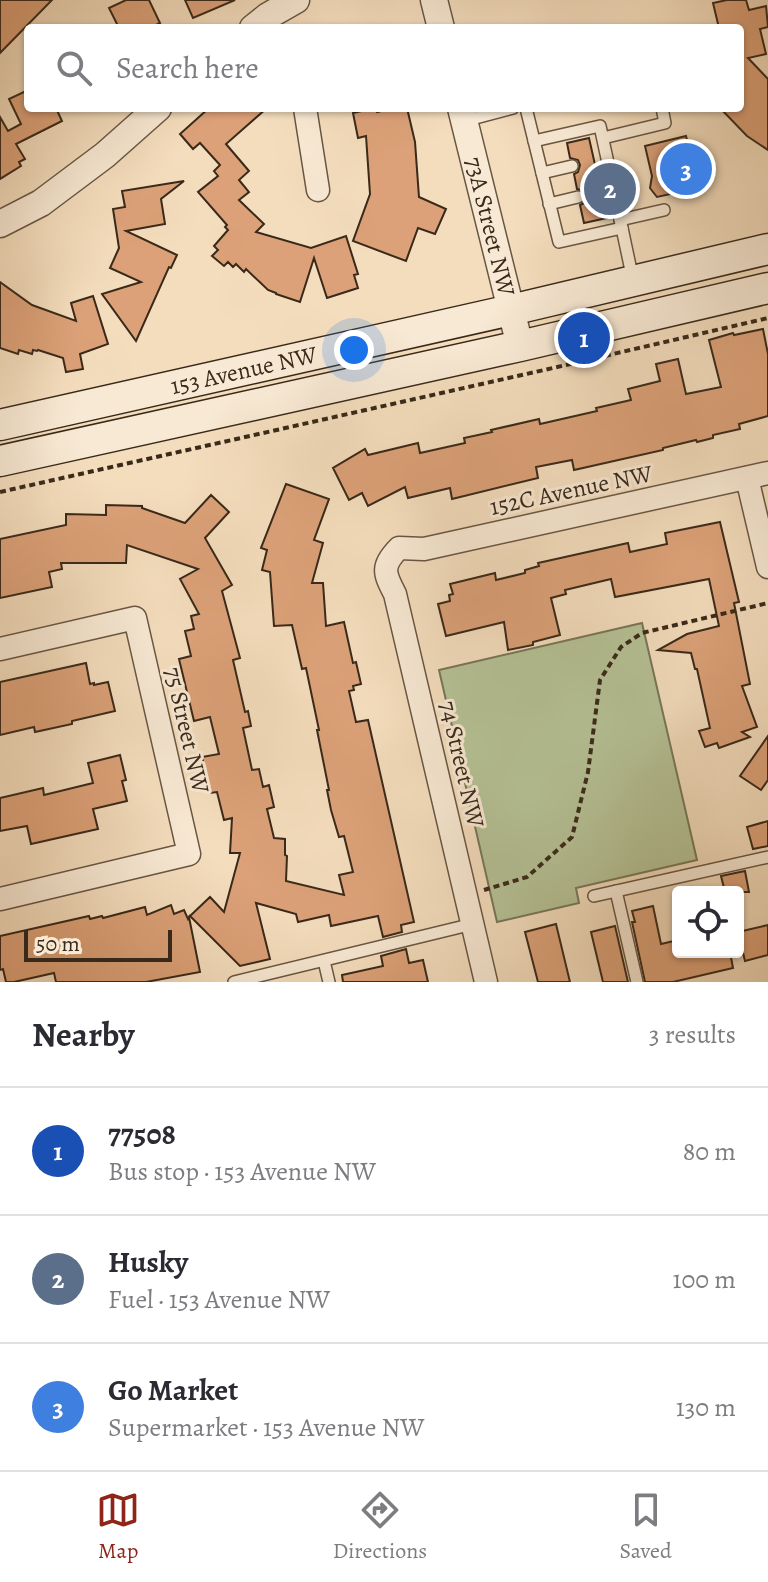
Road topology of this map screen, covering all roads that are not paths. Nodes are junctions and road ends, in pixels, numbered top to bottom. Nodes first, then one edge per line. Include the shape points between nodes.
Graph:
1 (434, 0) edge
2 (440, 24) edge
3 (153, 112) edge
4 (306, 112) edge
5 (527, 112) edge
6 (663, 112) edge
7 (462, 114) edge
8 (603, 138) junction
9 (534, 141) junction
10 (607, 158) junction
11 (594, 161) dead end
12 (572, 166) dead end
13 (542, 173) junction
14 (613, 188) junction
15 (318, 190) dead end
16 (601, 191) dead end
17 (578, 197) dead end
18 (549, 204) junction
19 (664, 210) dead end
20 (0, 224) edge
21 (621, 224) junction
22 (768, 249) edge
23 (633, 280) junction
24 (768, 288) edge
25 (511, 310) junction
26 (520, 346) junction
27 (0, 425) edge
28 (0, 461) edge
29 (757, 475) edge
30 (388, 559) joint
31 (768, 567) edge
32 (0, 649) edge
33 (768, 857) edge
34 (616, 891) junction
35 (594, 896) dead end
36 (0, 899) edge
37 (473, 924) junction
38 (324, 961) junction
39 (234, 982) edge
40 (329, 982) edge
41 (486, 982) edge
42 (637, 982) edge

1 - 2 street
3 - 20 street via 41,203
4 - 15 street
5 - 9 lane
6 - 8 lane via 665,123
7 - 25 street, 73A Street NW
8 - 9 lane via 600,126
8 - 10 lane
9 - 13 lane
10 - 11 lane
10 - 14 lane
12 - 13 lane
13 - 18 lane
14 - 16 lane
14 - 21 lane
17 - 18 lane
18 - 21 lane via 559,242
19 - 21 lane
21 - 23 lane
22 - 23 main road, 153 Avenue NW
23 - 25 main road, 153 Avenue NW
24 - 26 main road, 153 Avenue NW
25 - 26 street, 73A Street NW
25 - 27 main road, 153 Avenue NW
26 - 28 main road, 153 Avenue NW
29 - 30 street, 152C Avenue NW via 424,549 399,548
29 - 31 street
30 - 37 street, 74 Street NW via 386,577 395,594
32 - 36 street, 75 Street NW via 135,618 189,854
33 - 34 lane
34 - 35 lane
34 - 42 lane
37 - 38 lane
37 - 41 street, 74 Street NW
38 - 39 lane
38 - 40 lane

